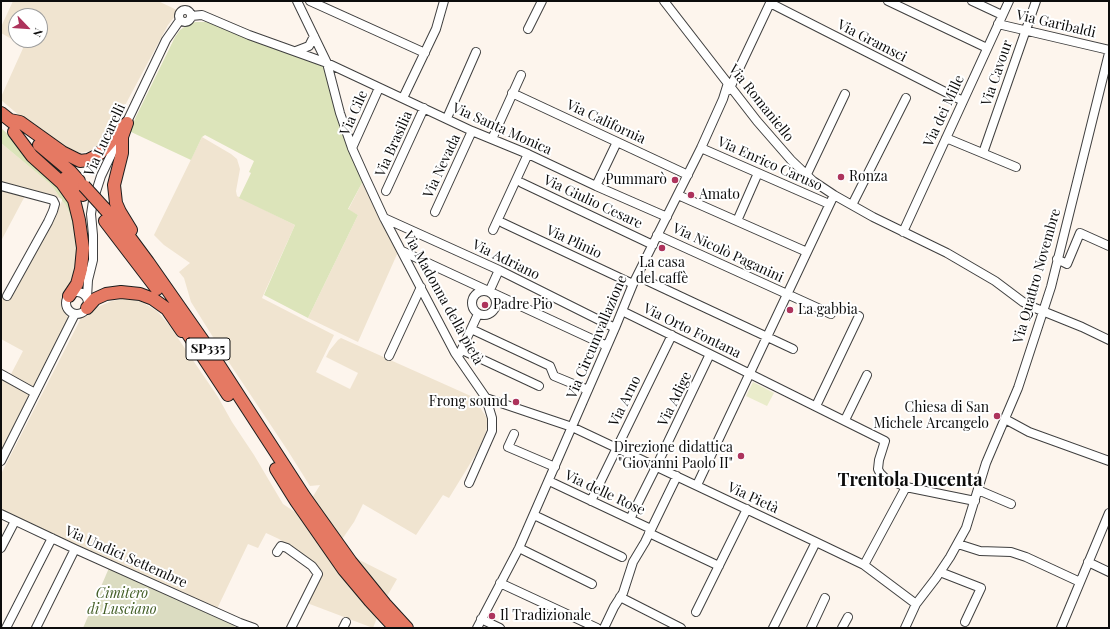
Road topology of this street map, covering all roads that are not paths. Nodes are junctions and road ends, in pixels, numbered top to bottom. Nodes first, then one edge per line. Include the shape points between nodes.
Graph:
1 (297, 1) edge
2 (310, 1) edge
3 (444, 1) edge
4 (542, 1) edge
5 (664, 1) edge
6 (888, 1) edge
7 (972, 1) edge
8 (1008, 1) edge
9 (1036, 1) edge
10 (770, 2) edge
11 (1002, 15) junction
12 (998, 24) junction
13 (528, 30) dead end
14 (1026, 30) junction
15 (314, 36) junction
16 (987, 48) junction
17 (1109, 50) edge
18 (296, 51) junction
19 (476, 52) dead end
20 (424, 53) junction
21 (1109, 53) edge
22 (327, 63) junction
23 (520, 74) dead end
24 (731, 87) junction
25 (379, 88) junction
26 (512, 93) junction
27 (846, 94) dead end
28 (403, 98) junction
29 (725, 98) junction
30 (906, 98) dead end
31 (963, 101) junction
32 (424, 108) junction
33 (4, 118) edge
34 (447, 118) junction
35 (127, 123) junction
36 (472, 131) junction
37 (14, 132) junction
38 (946, 138) junction
39 (492, 139) junction
40 (617, 142) junction
41 (352, 148) junction
42 (701, 148) junction
43 (983, 153) junction
44 (528, 154) junction
45 (1016, 167) dead end
46 (758, 173) junction
47 (807, 174) junction
48 (688, 175) junction
49 (522, 183) dead end
50 (1, 186) edge
51 (596, 186) junction
52 (83, 191) junction
53 (386, 191) dead end
54 (678, 195) junction
55 (834, 195) junction
56 (829, 204) junction
57 (852, 206) junction
58 (103, 212) junction
59 (435, 212) dead end
60 (667, 217) junction
61 (384, 218) junction
62 (737, 222) junction
63 (503, 223) dead end
64 (494, 230) dead end
65 (903, 232) junction
66 (657, 235) junction
67 (653, 245) junction
68 (1109, 246) edge
69 (402, 251) junction
70 (807, 252) junction
71 (1057, 259) junction
72 (499, 270) junction
73 (158, 276) junction
74 (88, 280) junction
75 (635, 280) junction
76 (421, 287) junction
77 (489, 292) junction
78 (73, 294) junction
79 (787, 294) junction
80 (7, 296) dead end
81 (87, 303) junction
82 (622, 311) junction
83 (1043, 311) junction
84 (74, 314) junction
85 (478, 314) junction
86 (832, 314) dead end
87 (859, 316) dead end
88 (615, 328) junction
89 (471, 329) junction
90 (672, 335) junction
91 (767, 336) junction
92 (1109, 340) edge
93 (607, 346) junction
94 (793, 349) dead end
95 (460, 354) junction
96 (710, 354) junction
97 (389, 356) dead end
98 (212, 370) junction
99 (1, 374) edge
100 (750, 374) junction
101 (867, 375) dead end
102 (539, 386) dead end
103 (588, 390) junction
104 (35, 393) junction
105 (486, 398) junction
106 (816, 406) junction
107 (1005, 419) junction
108 (845, 420) junction
109 (572, 427) junction
110 (514, 434) dead end
111 (617, 448) junction
112 (1, 461) edge
113 (1109, 461) edge
114 (656, 466) junction
115 (555, 467) junction
116 (677, 476) junction
117 (549, 481) junction
118 (468, 483) dead end
119 (697, 485) junction
120 (906, 487) junction
121 (978, 490) junction
122 (300, 498) junction
123 (591, 501) junction
124 (975, 501) junction
125 (1011, 504) dead end
126 (746, 509) junction
127 (1109, 513) edge
128 (1, 514) edge
129 (534, 515) junction
130 (630, 519) junction
131 (15, 521) junction
132 (650, 531) junction
133 (52, 538) junction
134 (816, 542) junction
135 (958, 544) junction
136 (1, 548) edge
137 (519, 548) junction
138 (75, 549) junction
139 (277, 552) dead end
140 (622, 557) dead end
141 (1088, 562) junction
142 (864, 565) junction
143 (719, 566) junction
144 (940, 572) junction
145 (1109, 572) edge
146 (1080, 582) junction
147 (592, 584) dead end
148 (499, 585) junction
149 (620, 597) junction
150 (825, 598) dead end
151 (916, 604) junction
152 (696, 612) dead end
153 (848, 617) dead end
154 (481, 619) junction
155 (965, 622) dead end
156 (239, 626) edge
157 (6, 628) edge
158 (36, 628) edge
159 (254, 628) edge
160 (291, 628) edge
161 (395, 628) edge
162 (407, 628) edge
163 (476, 628) edge
164 (500, 628) edge
165 (597, 628) edge
166 (604, 628) edge
167 (681, 628) edge
168 (773, 628) edge
169 (810, 628) edge
170 (842, 628) edge
171 (905, 628) edge
172 (1061, 628) edge

1 - 15 street, Via Madonna della pietà
2 - 20 street
3 - 20 street via 436,29
4 - 13 street
5 - 24 street, Via Romaniello
6 - 16 street
7 - 11 street
8 - 11 street, Via dei Mille
9 - 14 street, Via Cavour
10 - 24 street, Via Circumvallazione
10 - 31 street, Via Gramsci
11 - 12 street, Via dei Mille
12 - 14 street, Via Garibaldi
12 - 16 street, Via dei Mille
14 - 17 street, Via Garibaldi
14 - 43 street, Via Cavour
15 - 18 street via 309,46
15 - 22 street, Via Madonna della pietà
16 - 31 street, Via dei Mille
18 - 22 street, Via Lucarelli
18 - 35 street, Via Lucarelli via 202,15 191,16 187,22 180,20 166,40
19 - 34 street
20 - 28 street
21 - 71 street, Via Quattro Novembre
22 - 25 street, Via Santa Monica
22 - 41 street, Via Madonna della pietà
23 - 26 street
24 - 29 street
24 - 29 street, Via Circumvallazione
24 - 47 street, Via Romaniello via 791,160
25 - 28 street, Via Santa Monica
25 - 41 street, Via Cile
26 - 39 street
26 - 40 street, Via California
27 - 47 street
28 - 32 street, Via Santa Monica
29 - 42 street, Via Circumvallazione
30 - 57 street
31 - 38 street, Via dei Mille
32 - 34 street, Via Santa Monica
32 - 53 street, Via Brasilia
33 - 35 highway via 20,122 62,152 80,161 98,155
33 - 37 highway, SP335
33 - 52 highway, SP335 via 22,129 64,166
34 - 36 street, Via Santa Monica
35 - 73 highway via 122,137 122,153 114,185 116,203 155,262
35 - 74 street, Via Lucarelli via 101,176 93,201 93,260
36 - 39 street, Via Santa Monica
36 - 59 street, Via Nevada
37 - 52 highway, SP335
37 - 78 highway via 32,156 62,183 74,200 83,248 81,269
38 - 43 street
38 - 65 street, Via dei Mille
39 - 44 street, Via Santa Monica
40 - 48 street, Via California
40 - 51 street
41 - 61 street, Via Madonna della pietà
42 - 46 street, Via Enrico Caruso
42 - 48 street, Via Circumvallazione
43 - 45 street
44 - 51 street, Via Santa Monica
44 - 64 street
46 - 56 street, Via Enrico Caruso
46 - 62 street
47 - 55 street, Via Romaniello
48 - 54 street, Via Circumvallazione
49 - 67 street, Via Giulio Cesare
50 - 80 street via 53,200 55,204 48,222
51 - 60 street, Via Santa Monica
52 - 58 highway, SP335, bridge
54 - 60 street, Via Circumvallazione
54 - 62 street
55 - 56 street
55 - 57 street, Via Romaniello
56 - 70 street
57 - 65 street, Via Romaniello
58 - 73 highway, SP335 via 128,235
58 - 98 highway, SP335
60 - 66 street, Via Circumvallazione
61 - 69 street, Via Madonna della pietà
61 - 72 street, Via Adriano
62 - 70 street
63 - 75 street, Via Plinio
65 - 83 street, Via Romaniello via 947,253 995,281 1023,302
66 - 67 street, Via Circumvallazione
66 - 79 street, Via Nicolò Paganini
67 - 75 street, Via Circumvallazione
68 - 71 street via 1080,233 1067,264
69 - 76 street, Via Madonna della pietà
69 - 77 street
70 - 79 street
71 - 83 street, Via Quattro Novembre
72 - 77 street
72 - 88 street, Via Adriano
73 - 122 highway, SP335 via 206,344
74 - 78 street, Via Lucarelli
74 - 81 street, Via Lucarelli
75 - 82 street, Via Circumvallazione
75 - 91 street, Via Plinio
76 - 95 street, Via Madonna della pietà
76 - 97 street
77 - 85 street via 481,291 472,300 473,308
77 - 85 street via 495,297 496,309 486,316
77 - 93 street
78 - 81 street via 82,293
78 - 84 street via 66,303
79 - 86 street, Via Nicolò Paganini
79 - 91 street
81 - 84 street via 82,313
81 - 98 highway via 106,294 121,292 140,294 152,299 167,309 200,358
82 - 88 street, Via Circumvallazione
82 - 90 street, Via Orto Fontana
83 - 92 street, Via Romaniello
83 - 107 street, Via Quattro Novembre
84 - 104 street
85 - 89 street
87 - 106 street
88 - 93 street, Via Circumvallazione
89 - 95 street
89 - 103 street via 550,366 554,376
90 - 96 street, Via Orto Fontana
90 - 111 street, Via Arno
91 - 94 street, Via Plinio
91 - 100 street
93 - 103 street, Via Circumvallazione
95 - 102 street
95 - 105 street, Via Madonna della pietà
96 - 100 street, Via Orto Fontana
96 - 114 street, Via Adige
98 - 122 highway, SP335
99 - 104 street
100 - 106 street, Via Orto Fontana
100 - 119 street
101 - 108 street
103 - 109 street, Via Circumvallazione
104 - 112 street
105 - 109 street
105 - 118 street via 492,418 492,431
106 - 108 street, Via Orto Fontana
107 - 113 street via 1029,432
107 - 121 street, Via Quattro Novembre via 986,463
108 - 120 street, Via Orto Fontana via 885,441 878,460 880,474
109 - 111 street, Via Pietà
109 - 115 street, Via Circumvallazione
110 - 115 street via 508,447
111 - 114 street, Via Pietà
111 - 123 street, Via Arno
114 - 116 street, Via Pietà
114 - 130 street, Via Adige
115 - 117 street, Via Circumvallazione
116 - 119 street, Via Pietà
116 - 132 street
117 - 123 street, Via delle Rose
117 - 129 street, Via Circumvallazione
119 - 126 street, Via Pietà
120 - 124 street
120 - 142 street
121 - 124 street, Via Quattro Novembre
121 - 125 street
122 - 161 highway, SP335 via 344,570
122 - 162 highway, SP335
123 - 130 street, Via delle Rose
124 - 135 street, Via Quattro Novembre
126 - 134 street, Via Pietà
126 - 143 street
127 - 141 street
128 - 131 street, Via Undici Settembre
129 - 137 street, Via Circumvallazione
129 - 140 street
130 - 132 street, Via delle Rose
131 - 133 street, Via Undici Settembre
131 - 136 street
132 - 143 street, Via delle Rose
132 - 149 street via 633,562
133 - 138 street, Via Undici Settembre
133 - 157 street
134 - 142 street, Via Pietà
134 - 168 street
135 - 144 street, Via Quattro Novembre
135 - 146 street via 980,551 1011,552
137 - 147 street
137 - 148 street, Via Circumvallazione
138 - 156 street, Via Undici Settembre
138 - 158 street
139 - 160 street via 281,546 286,548 312,566 318,574
141 - 145 street
141 - 146 street
142 - 151 street, Via Pietà
143 - 152 street
144 - 151 street, Via Quattro Novembre
144 - 155 street via 981,588
146 - 172 street
148 - 154 street, Via Circumvallazione
148 - 165 street
149 - 166 street
149 - 167 street
150 - 169 street
151 - 171 street, Via Quattro Novembre
153 - 170 street
154 - 163 street, Via Circumvallazione
154 - 164 street
156 - 159 street, Via Undici Settembre

